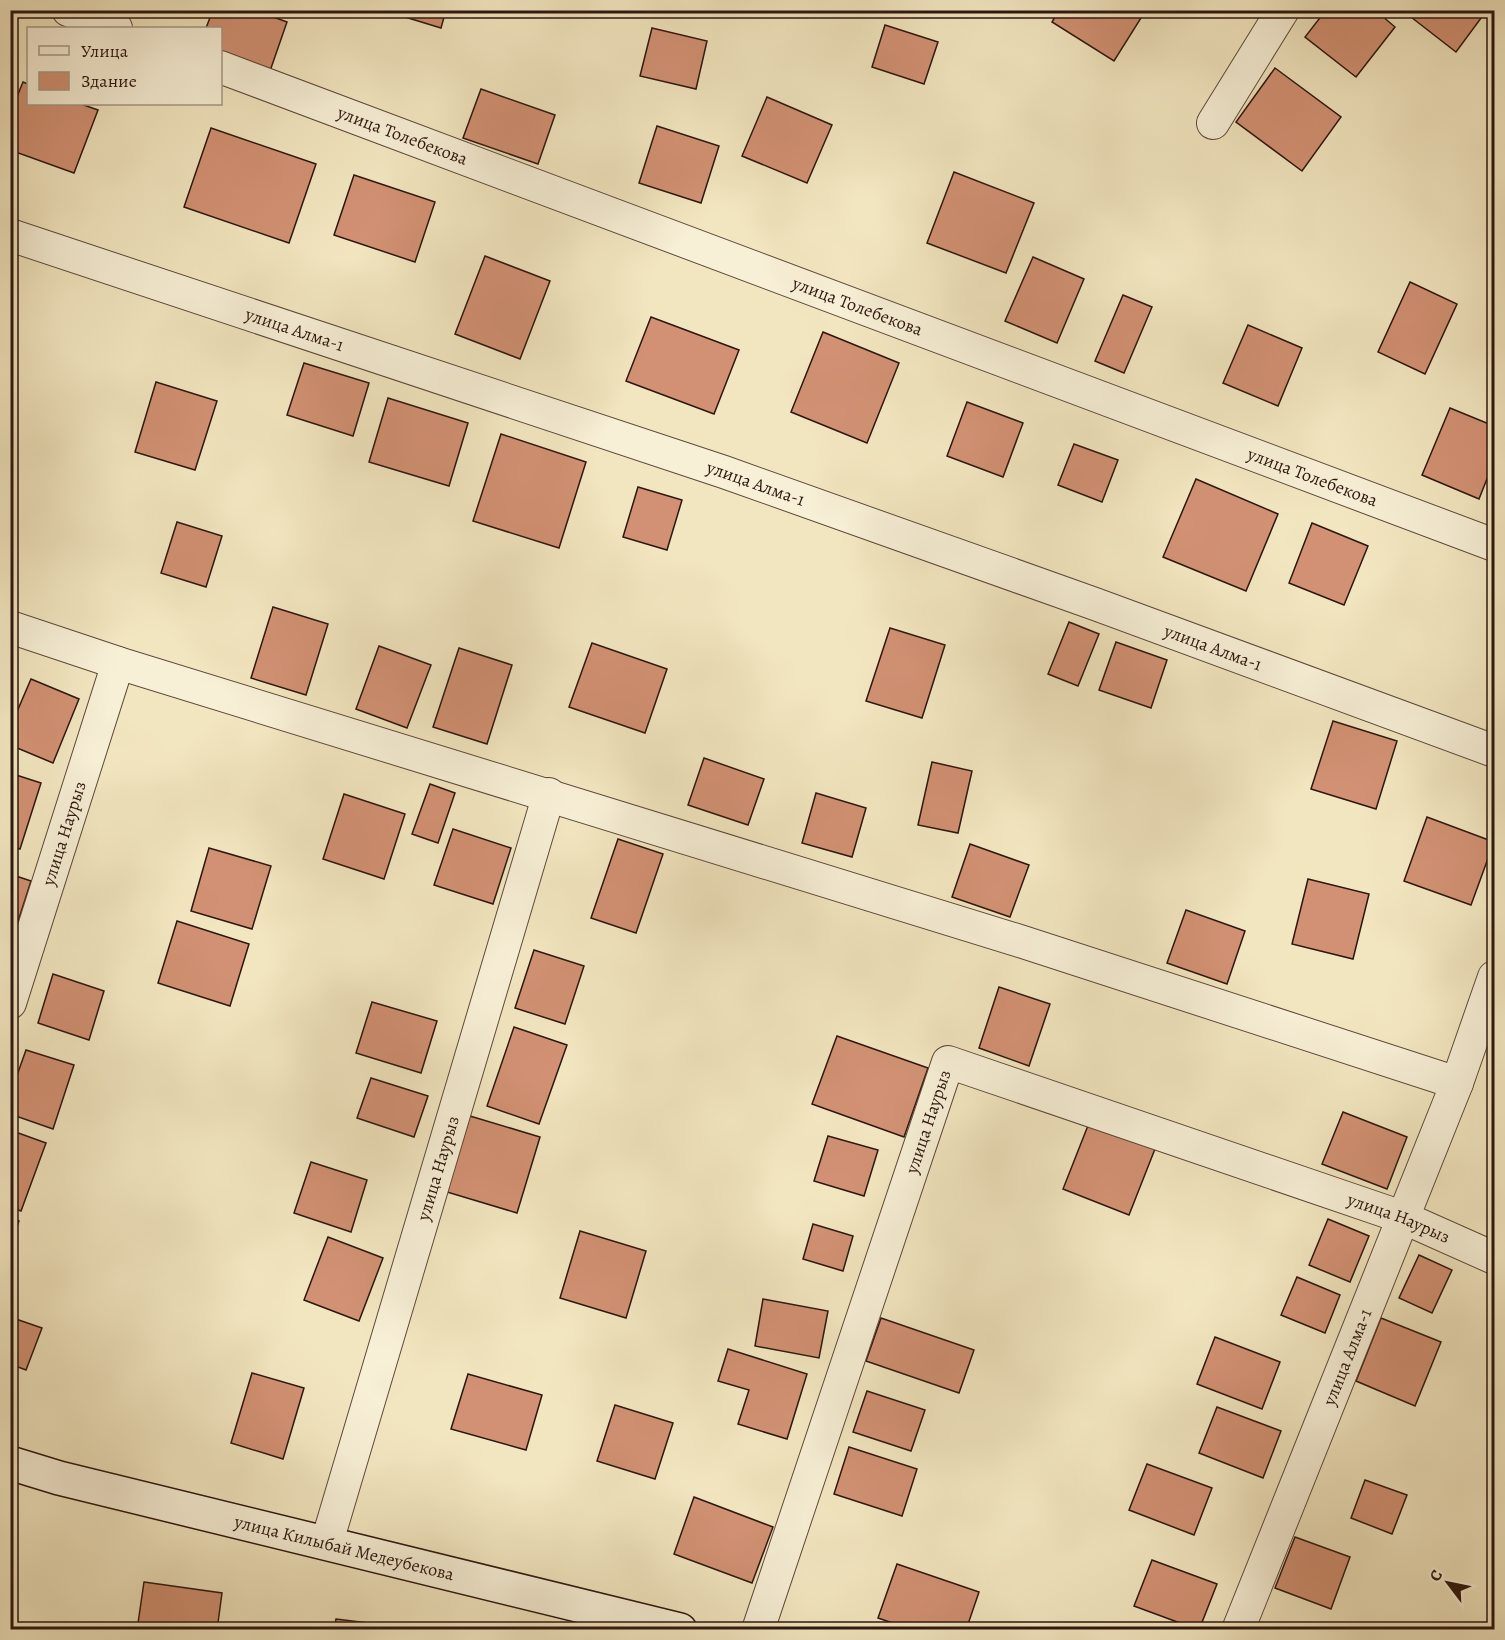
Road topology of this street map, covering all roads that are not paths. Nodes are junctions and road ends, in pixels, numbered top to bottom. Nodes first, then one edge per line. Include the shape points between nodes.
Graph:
1 (68, 10) edge
2 (1283, 10) edge
3 (113, 27) edge
4 (222, 69) edge
5 (1213, 123) dead end
6 (10, 235) edge
7 (1494, 544) edge
8 (10, 627) edge
9 (118, 663) junction
10 (1494, 751) edge
11 (549, 794) junction
12 (1494, 977) edge
13 (10, 1003) edge
14 (1457, 1083) junction
15 (1402, 1217) junction
16 (1494, 1258) edge
17 (10, 1463) edge
18 (327, 1542) junction
19 (680, 1629) edge
20 (758, 1629) edge
21 (1238, 1629) edge

1 - 3 street
2 - 5 street
4 - 7 street, улица Толебекова
6 - 10 street, улица Алма-1 via 724,472
8 - 9 street
9 - 11 street
9 - 13 street, улица Наурыз
11 - 14 street
11 - 18 street, улица Наурыз
12 - 14 street, улица Алма-1
14 - 15 street, улица Алма-1
15 - 16 street, улица Наурыз
15 - 20 street, улица Наурыз via 948,1062
15 - 21 street, улица Алма-1
17 - 18 main road, улица Килыбай Медеубекова
18 - 19 main road, улица Килыбай Медеубекова

